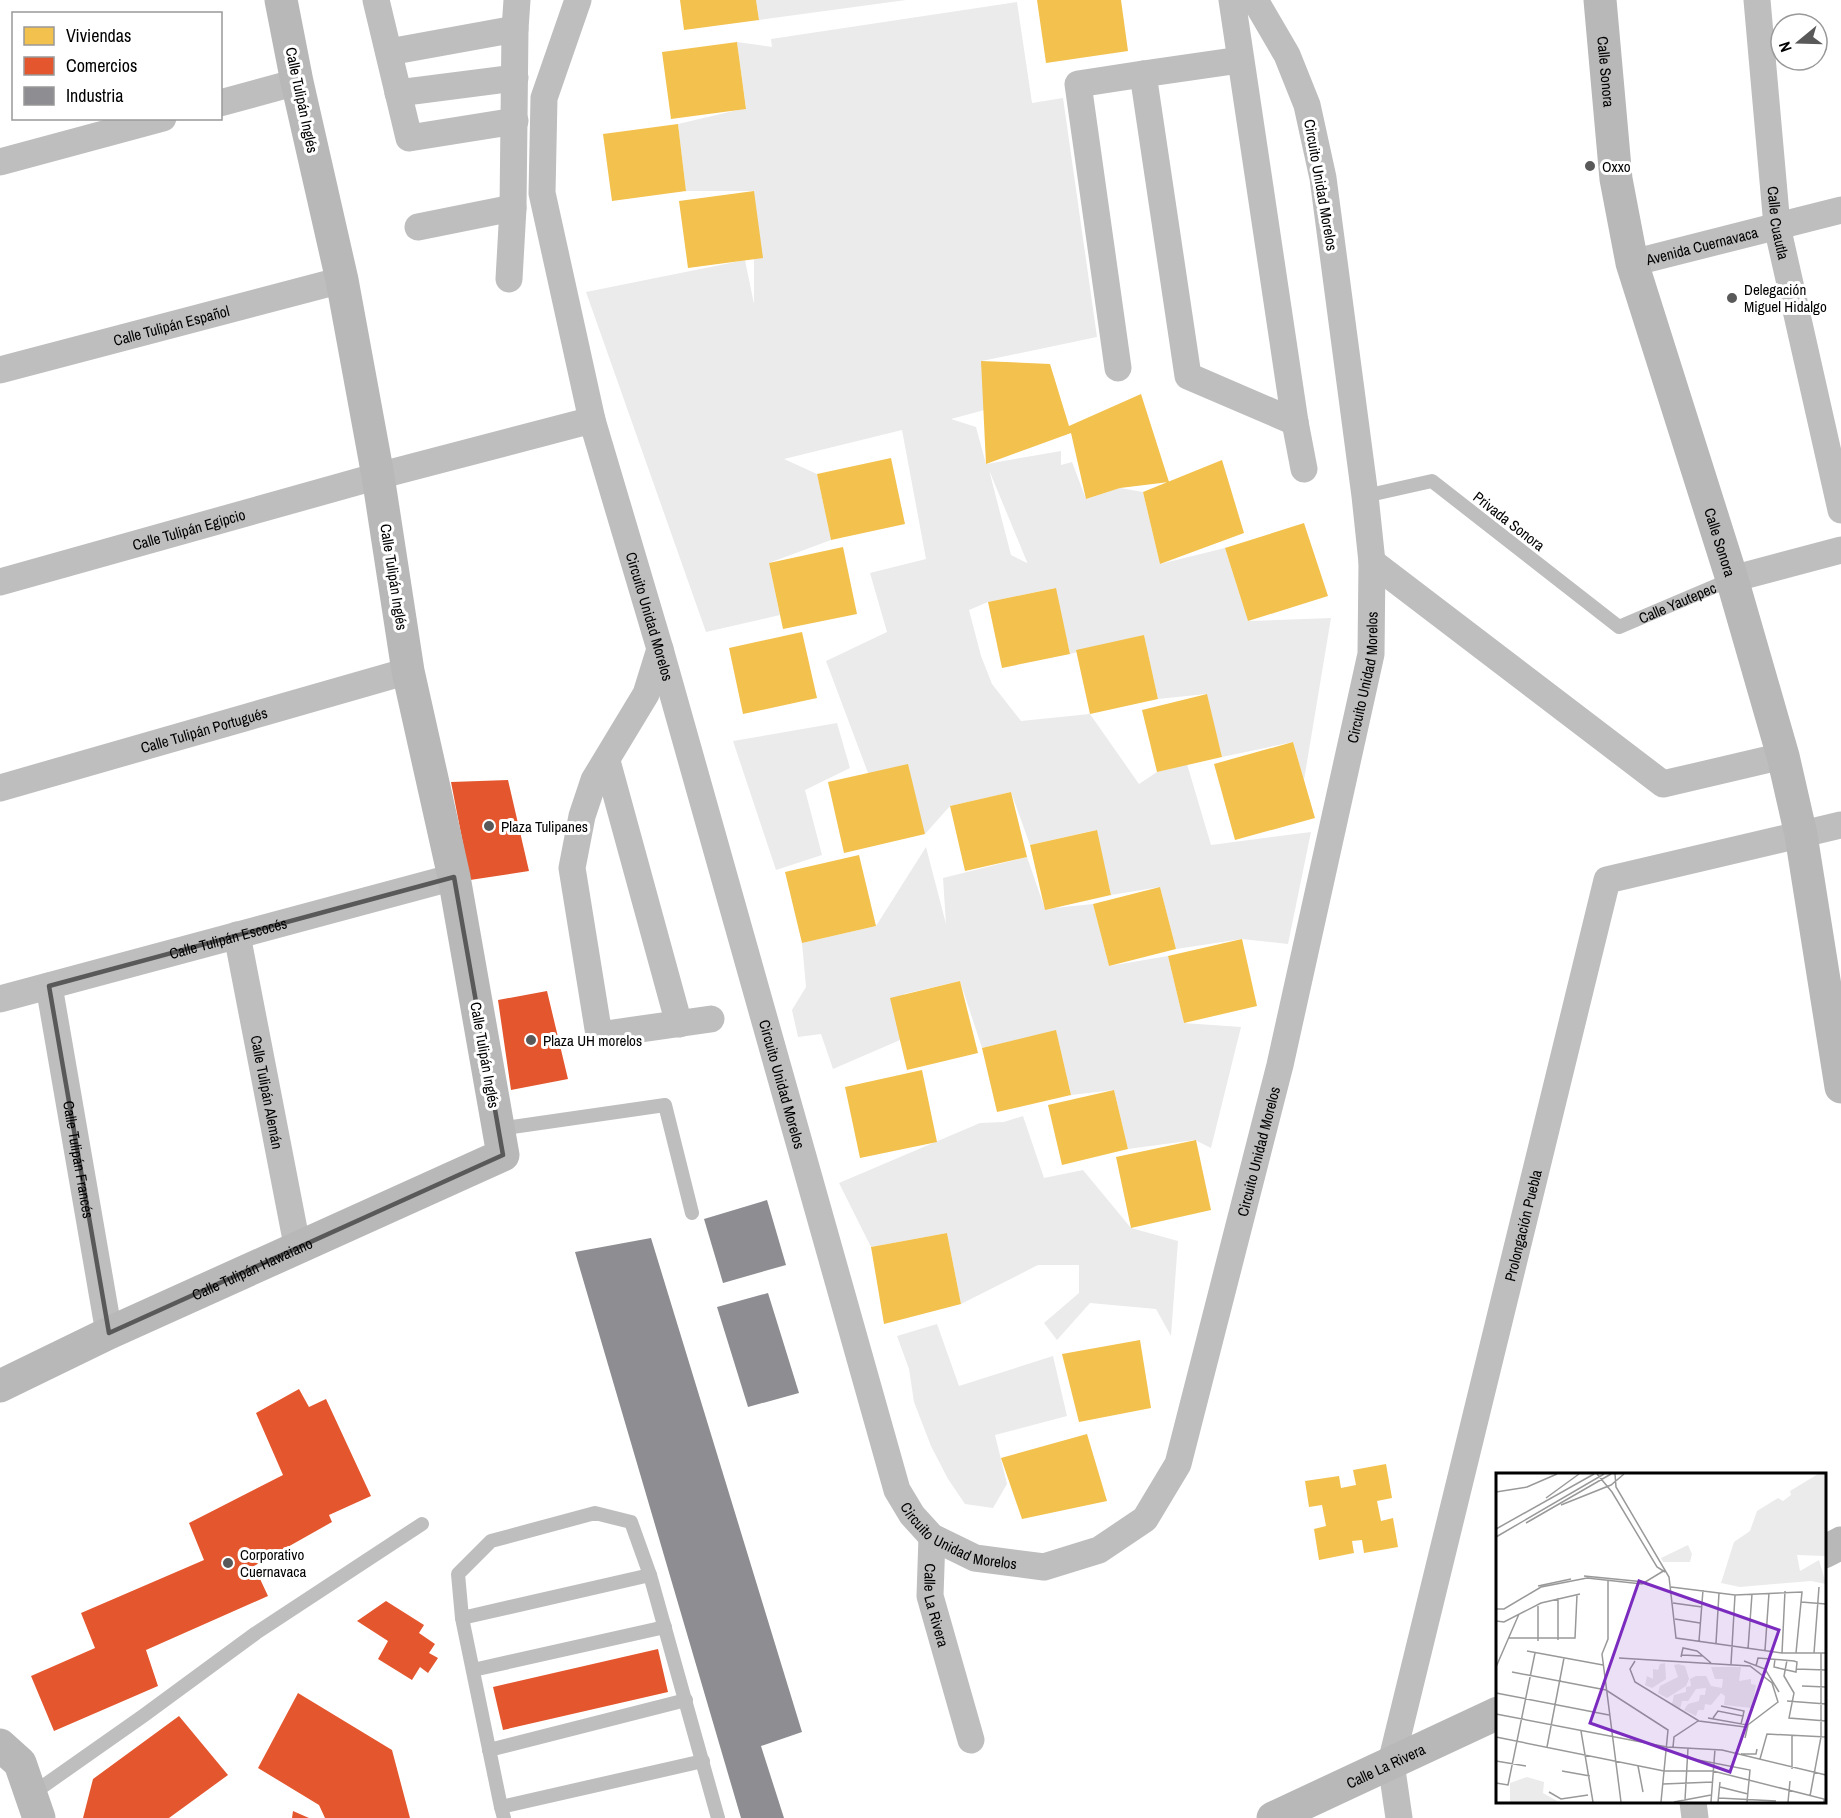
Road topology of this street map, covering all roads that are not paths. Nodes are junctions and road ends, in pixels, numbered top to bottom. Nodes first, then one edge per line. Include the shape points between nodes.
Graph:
1 (281, 0) edge
2 (376, 0) edge
3 (517, 0) edge
4 (578, 0) edge
5 (1232, 0) edge
6 (1252, 0) edge
7 (1600, 0) edge
8 (1757, 0) edge
9 (515, 29) junction
10 (389, 52) junction
11 (1240, 60) junction
12 (1143, 74) junction
13 (515, 78) junction
14 (297, 82) junction
15 (399, 93) junction
16 (222, 102) edge
17 (155, 120) edge
18 (515, 121) junction
19 (0, 162) edge
20 (513, 208) junction
21 (1841, 210) edge
22 (1777, 226) junction
23 (418, 227) dead end
24 (1632, 263) junction
25 (509, 279) dead end
26 (342, 280) junction
27 (1118, 368) dead end
28 (0, 370) edge
29 (592, 420) junction
30 (1295, 422) junction
31 (1304, 469) dead end
32 (378, 476) junction
33 (1365, 496) junction
34 (1841, 510) edge
35 (1841, 550) edge
36 (1372, 562) junction
37 (1732, 579) junction
38 (0, 582) edge
39 (1619, 627) joint
40 (660, 649) junction
41 (408, 672) junction
42 (1783, 756) junction
43 (607, 761) junction
44 (0, 788) edge
45 (1841, 825) edge
46 (1801, 835) junction
47 (454, 878) junction
48 (237, 935) junction
49 (49, 986) junction
50 (0, 999) edge
51 (711, 1019) dead end
52 (679, 1024) junction
53 (1841, 1087) edge
54 (501, 1142) junction
55 (692, 1213) dead end
56 (298, 1250) junction
57 (110, 1333) junction
58 (0, 1386) edge
59 (422, 1524) dead end
60 (932, 1537) junction
61 (1841, 1543) edge
62 (1826, 1551) edge
63 (650, 1575) junction
64 (462, 1618) junction
65 (665, 1626) junction
66 (473, 1670) junction
67 (686, 1700) junction
68 (1496, 1713) edge
69 (971, 1740) dead end
70 (0, 1745) edge
71 (489, 1750) junction
72 (704, 1761) junction
73 (1391, 1763) junction
74 (1693, 1803) edge
75 (35, 1806) edge
76 (502, 1813) edge
77 (718, 1818) edge
78 (1273, 1818) edge
79 (1399, 1818) edge
80 (1695, 1818) edge

1 - 14 street, Calle Tulipán Inglés
2 - 10 street
3 - 9 street
4 - 29 street, Circuito Unidad Morelos via 544,98 542,193
5 - 11 street
6 - 33 street, Circuito Unidad Morelos via 1287,55 1307,105 1323,178
7 - 24 street, Calle Sonora via 1616,179
8 - 22 street, Calle Cuautla
9 - 10 street
9 - 13 street
10 - 15 street
11 - 12 street
11 - 30 street
12 - 27 street via 1078,84
12 - 30 street via 1188,376
13 - 15 street
13 - 18 street
14 - 16 street
14 - 26 street, Calle Tulipán Inglés
15 - 18 street via 409,138
17 - 19 street
18 - 20 street
20 - 23 street
20 - 25 street
21 - 22 street, Avenida Cuernavaca
22 - 24 street, Avenida Cuernavaca
22 - 34 street, Calle Cuautla
24 - 37 street, Calle Sonora
26 - 28 street, Calle Tulipán Español
26 - 32 street, Calle Tulipán Inglés
29 - 32 street
29 - 40 street, Circuito Unidad Morelos
30 - 31 street
32 - 38 street, Calle Tulipán Egipcio
32 - 41 street, Calle Tulipán Inglés
33 - 36 street, Circuito Unidad Morelos
33 - 39 lane, Privada Sonora via 1432,481
35 - 37 street, Calle Yautepec
36 - 42 street via 1663,784
36 - 60 street, Circuito Unidad Morelos via 1371,654 1280,1065 1178,1464 1144,1519 1099,1550 1044,1568 975,1558
37 - 39 lane, Calle Yautepec
37 - 42 street, Calle Sonora
40 - 43 street via 646,693
40 - 60 street, Circuito Unidad Morelos via 897,1490
41 - 44 street, Calle Tulipán Portugués
41 - 47 street, Calle Tulipán Inglés
42 - 46 street, Calle Sonora
43 - 52 street
43 - 52 street via 594,780 582,816 572,868 599,1035
45 - 46 street
46 - 53 street, Calle Sonora
46 - 73 street, Prolongación Puebla via 1607,880
47 - 48 street, Calle Tulipán Escocés
47 - 54 street, Calle Tulipán Inglés
48 - 49 street, Calle Tulipán Escocés
48 - 56 street, Calle Tulipán Alemán
49 - 50 street, Calle Tulipán Escocés
49 - 57 street, Calle Tulipán Francés
51 - 52 street
54 - 55 lane via 665,1105
54 - 56 street, Calle Tulipán Hawaiano
56 - 57 street, Calle Tulipán Hawaiano
57 - 58 street, Calle Tulipán Hawaiano
59 - 75 lane via 256,1633 134,1723
60 - 69 street, Calle La Rivera via 930,1596
61 - 62 street
63 - 64 lane
63 - 64 lane via 631,1522 595,1514 491,1541 458,1574
63 - 65 lane
64 - 66 lane
65 - 66 lane
65 - 67 lane
66 - 71 lane
67 - 71 lane
67 - 72 lane
68 - 73 street, Calle La Rivera
70 - 75 street via 20,1763
71 - 76 lane
72 - 76 lane
72 - 77 lane
73 - 78 street, Calle La Rivera
73 - 79 street
74 - 80 street

